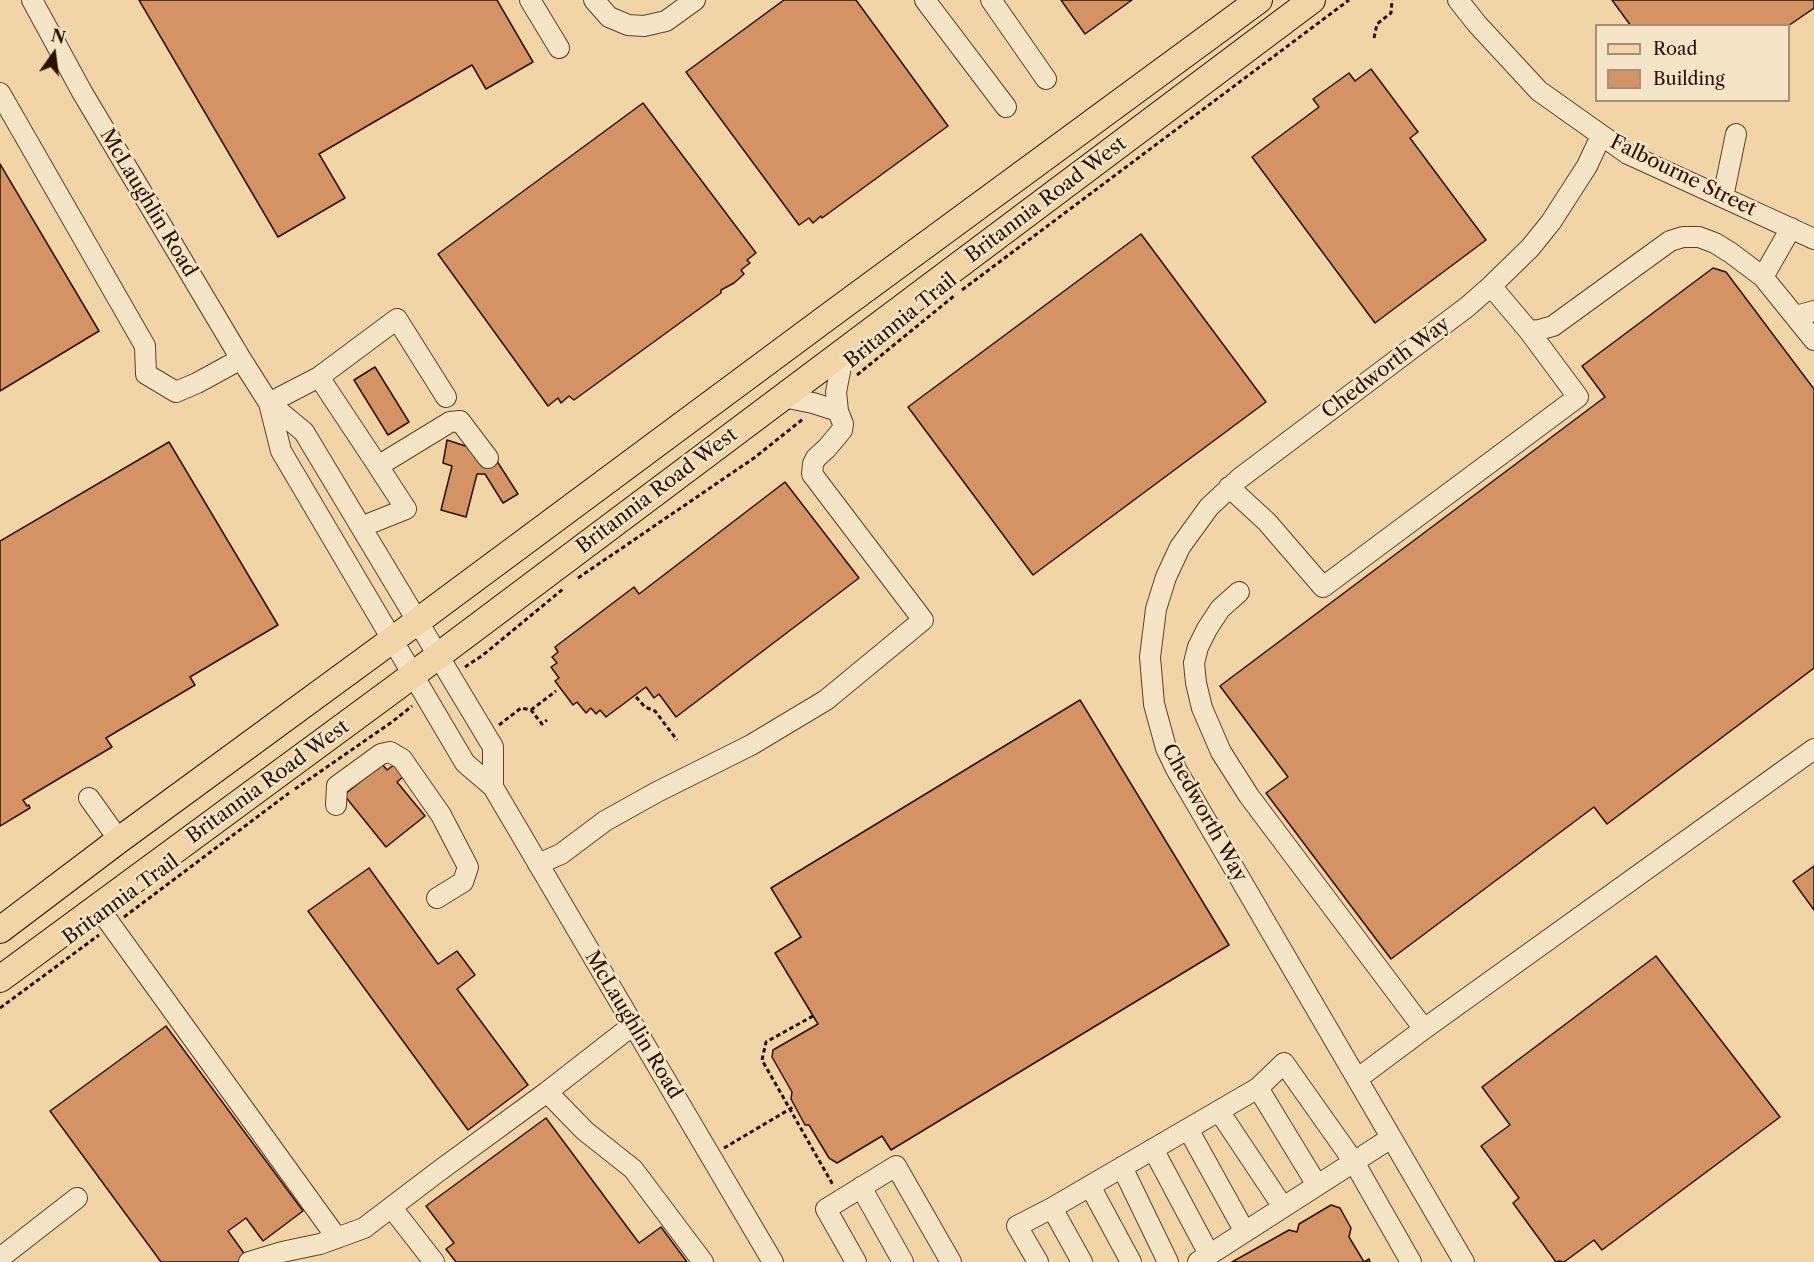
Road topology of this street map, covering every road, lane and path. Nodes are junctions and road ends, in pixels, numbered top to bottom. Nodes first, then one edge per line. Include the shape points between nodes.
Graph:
1 (32, 0) edge
2 (530, 0) edge
3 (594, 0) edge
4 (695, 0) edge
5 (925, 0) edge
6 (991, 0) edge
7 (1260, 0) edge
8 (1312, 0) edge
9 (1349, 0) edge
10 (1392, 0) edge
11 (1458, 0) edge
12 (1374, 38) dead end
13 (559, 48) dead end
14 (1046, 79) dead end
15 (0, 93) edge
16 (1006, 107) dead end
17 (1736, 134) dead end
18 (1601, 136) junction
19 (1723, 197) junction
20 (1791, 228) junction
21 (1814, 239) edge
22 (1763, 277) junction
23 (1491, 286) junction
24 (1805, 314) edge
25 (1529, 331) junction
26 (1814, 340) edge
27 (844, 351) junction
28 (241, 359) junction
29 (320, 377) junction
30 (446, 397) dead end
31 (783, 397) junction
32 (269, 403) junction
33 (838, 416) junction
34 (488, 458) dead end
35 (378, 466) junction
36 (1229, 487) junction
37 (361, 527) junction
38 (1239, 592) dead end
39 (418, 621) junction
40 (393, 640) junction
41 (438, 656) junction
42 (470, 664) dead end
43 (413, 675) junction
44 (556, 691) dead end
45 (636, 697) dead end
46 (531, 710) junction
47 (406, 711) dead end
48 (547, 720) dead end
49 (485, 735) junction
50 (677, 740) dead end
51 (1814, 749) edge
52 (493, 787) junction
53 (89, 798) dead end
54 (336, 805) dead end
55 (119, 840) junction
56 (538, 864) junction
57 (437, 898) dead end
58 (105, 916) junction
59 (0, 930) edge
60 (0, 979) edge
61 (0, 1008) edge
62 (813, 1016) dead end
63 (633, 1025) junction
64 (1424, 1029) junction
65 (1357, 1079) junction
66 (1258, 1088) junction
67 (548, 1092) junction
68 (795, 1106) dead end
69 (790, 1109) junction
70 (1219, 1111) junction
71 (1188, 1129) junction
72 (1391, 1138) junction
73 (1153, 1149) junction
74 (711, 1156) junction
75 (1354, 1162) junction
76 (1122, 1167) junction
77 (1317, 1185) junction
78 (1090, 1186) junction
79 (861, 1187) junction
80 (77, 1198) dead end
81 (842, 1199) junction
82 (392, 1208) junction
83 (1052, 1208) junction
84 (1283, 1208) junction
85 (1245, 1232) junction
86 (337, 1238) junction
87 (0, 1258) edge
88 (1203, 1258) edge
89 (249, 1262) edge
90 (435, 1262) edge
91 (703, 1262) edge
92 (773, 1262) edge
93 (856, 1262) edge
94 (903, 1262) edge
95 (951, 1262) edge
96 (1038, 1262) edge
97 (1082, 1262) edge
98 (1131, 1262) edge
99 (1168, 1262) edge
100 (1411, 1262) edge
101 (1464, 1262) edge

1 - 28 street, McLaughlin Road via 82,92
2 - 13 street
3 - 4 street via 609,17 628,25 644,26 666,21
5 - 16 street
6 - 14 street
7 - 39 main road, Britannia Road West
8 - 27 main road, Britannia Road West
9 - 33 path, Britannia Trail via 952,297
10 - 12 path via 1391,13 1377,24
11 - 18 street, Falbourne Street via 1539,91
15 - 28 street via 145,346 146,374 176,392
17 - 19 street
18 - 19 street, Falbourne Street via 1628,154
18 - 23 street, Chedworth Way via 1551,222
19 - 20 street, Falbourne Street
20 - 21 street, Falbourne Street
20 - 22 street
22 - 24 street
22 - 25 street via 1715,243 1683,237 1670,241 1553,326
23 - 25 street
23 - 36 street, Chedworth Way
24 - 26 street
25 - 36 street via 1578,397 1323,587 1267,522
27 - 31 main road, Britannia Road West
27 - 33 street
28 - 32 street, McLaughlin Road
29 - 30 street via 397,319
29 - 32 street
29 - 35 street
31 - 33 street
31 - 41 main road, Britannia Road West
32 - 37 street, McLaughlin Road via 304,432
32 - 40 street, McLaughlin Road via 281,451
33 - 42 path, Britannia Trail via 754,459 571,583
33 - 56 street via 841,433 816,458 812,474 923,620 826,700 752,746 605,821 561,854
34 - 35 street via 460,421 450,422
35 - 37 street via 406,509
36 - 65 street, Chedworth Way via 1189,533 1166,577 1156,609 1150,657 1154,704 1176,770
37 - 39 street, McLaughlin Road
38 - 64 street via 1220,609 1198,646 1194,663 1202,708 1221,752 1249,796
39 - 40 main road, Britannia Road West
39 - 41 street, McLaughlin Road
40 - 43 street, McLaughlin Road
40 - 55 main road, Britannia Road West
41 - 43 main road, Britannia Road West
41 - 49 street, McLaughlin Road
43 - 52 street, McLaughlin Road via 465,763
43 - 58 main road, Britannia Road West
44 - 46 path
45 - 50 path via 655,711
46 - 48 path via 542,724
46 - 49 path via 521,708
47 - 58 path, Britannia Trail
49 - 52 street, McLaughlin Road via 493,747
51 - 64 street
52 - 56 street, McLaughlin Road
53 - 55 street
54 - 57 street via 337,786 381,754 390,752 402,759 441,815 468,867 463,882
55 - 59 main road, Britannia Road West
56 - 63 street, McLaughlin Road
58 - 60 main road, Britannia Road West
58 - 61 path, Britannia Trail
58 - 86 street
62 - 69 path via 766,1042 762,1060
63 - 67 street
63 - 74 street, McLaughlin Road
64 - 65 street
65 - 72 street, Chedworth Way
66 - 70 street
66 - 75 street via 1284,1063
66 - 77 street
67 - 82 street
67 - 91 street via 585,1131 633,1170
68 - 69 path
69 - 74 path
69 - 81 path
70 - 71 street
70 - 84 street
71 - 73 street
71 - 85 street
72 - 75 street
72 - 101 street, Chedworth Way
73 - 76 street
73 - 88 street
74 - 92 street, McLaughlin Road
75 - 77 street
75 - 100 street
76 - 78 street
76 - 99 street
77 - 84 street
78 - 83 street
78 - 98 street
79 - 81 street
79 - 94 street
79 - 95 street via 896,1166
80 - 87 street
81 - 93 street via 826,1209
82 - 86 street via 364,1228
82 - 90 street
83 - 96 street via 1017,1226
83 - 97 street
84 - 85 street
85 - 88 street
86 - 89 street

